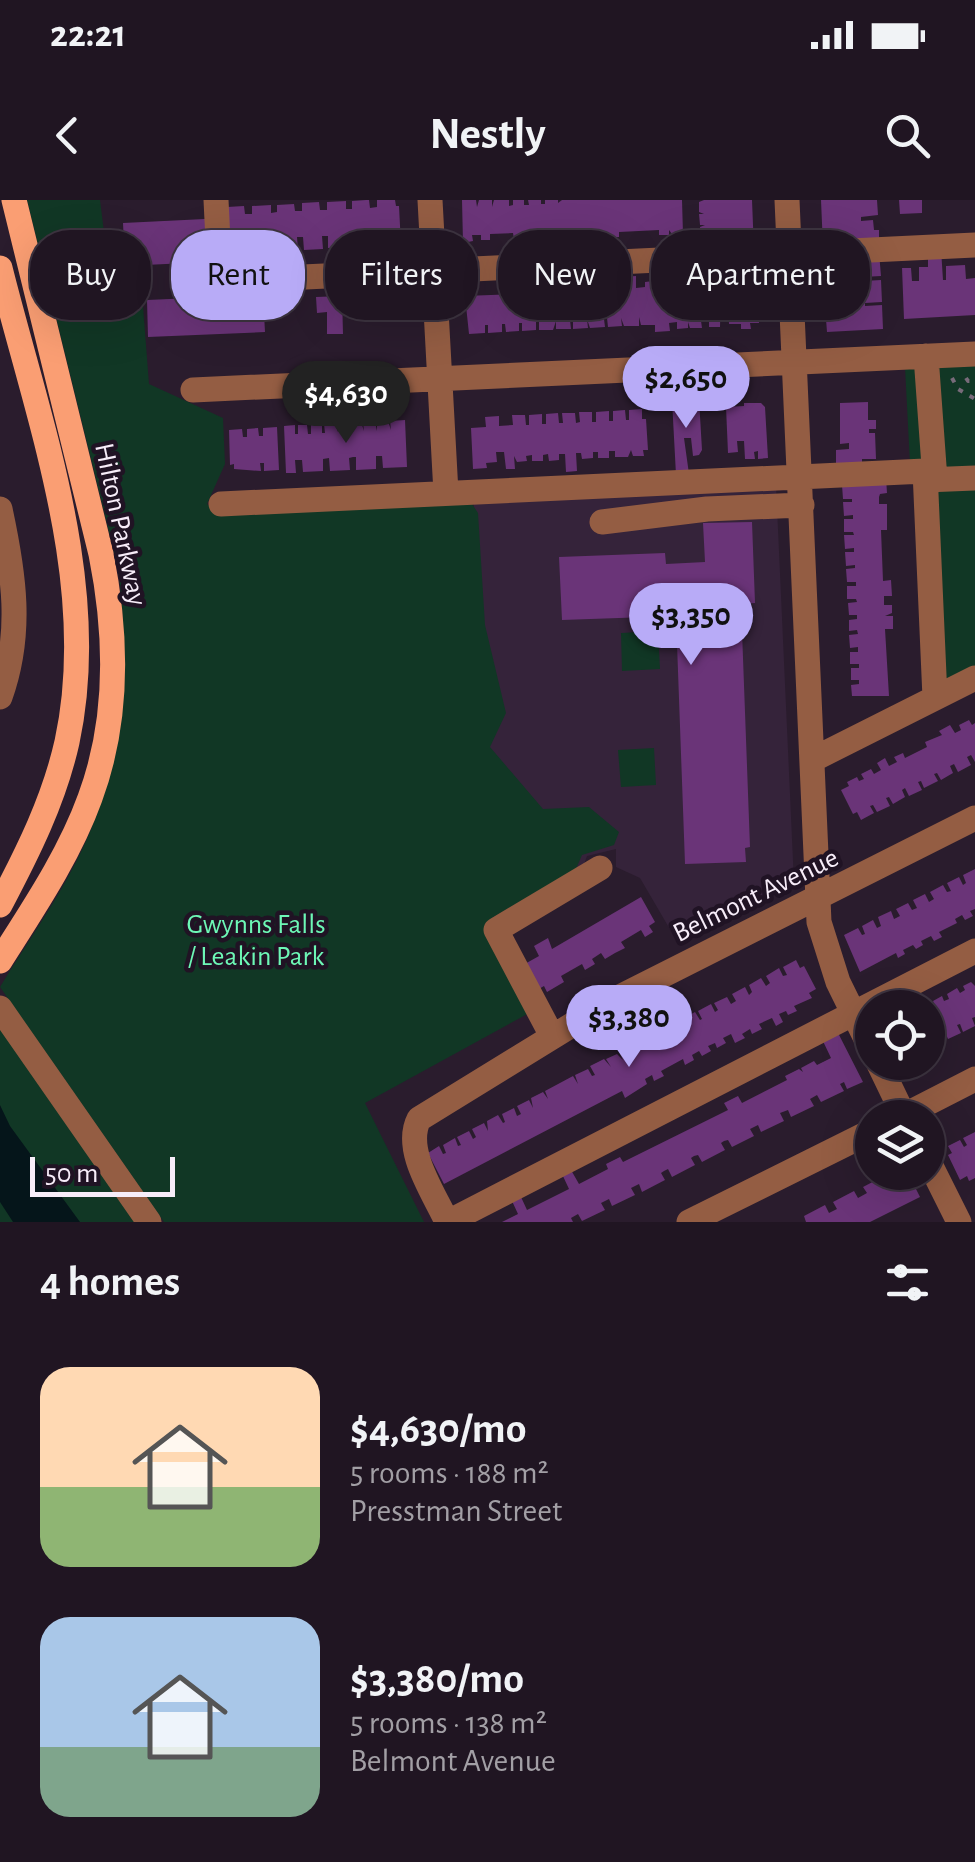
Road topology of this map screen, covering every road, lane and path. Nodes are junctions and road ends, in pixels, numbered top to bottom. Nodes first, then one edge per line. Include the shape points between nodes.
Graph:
1 (14, 200) edge
2 (216, 200) edge
3 (430, 200) edge
4 (787, 200) edge
5 (432, 230) edge
6 (789, 230) edge
7 (975, 245) edge
8 (870, 250) edge
9 (651, 261) edge
10 (0, 268) edge
11 (478, 269) edge
12 (325, 277) edge
13 (437, 320) edge
14 (794, 320) edge
15 (975, 354) edge
16 (926, 356) junction
17 (796, 362) junction
18 (950, 369) dead end
19 (440, 378) junction
20 (193, 390) dead end
21 (975, 399) edge
22 (801, 476) junction
23 (975, 478) edge
24 (930, 480) junction
25 (446, 493) junction
26 (221, 504) dead end
27 (802, 505) junction
28 (0, 509) edge
29 (602, 522) dead end
30 (975, 678) edge
31 (0, 697) edge
32 (935, 698) junction
33 (812, 760) junction
34 (975, 818) edge
35 (600, 868) dead end
36 (818, 896) junction
37 (0, 905) edge
38 (6, 951) edge
39 (975, 951) edge
40 (0, 1008) edge
41 (854, 1013) junction
42 (552, 1036) junction
43 (975, 1079) edge
44 (935, 1100) edge
45 (855, 1139) edge
46 (944, 1190) edge
47 (975, 1216) edge
48 (149, 1222) edge
49 (448, 1222) edge
50 (689, 1222) edge
51 (961, 1222) edge

1 - 38 main road, Hilton Parkway via 97,534 113,646 104,748 90,798
2 - 12 street via 220,282
3 - 5 street
4 - 6 street
7 - 8 street
9 - 11 street
10 - 37 main road, Hilton Parkway via 59,500 78,644 75,693 54,786
13 - 19 street
14 - 17 street
15 - 16 street
16 - 17 street
16 - 24 street
17 - 19 street
17 - 22 street
18 - 21 path via 958,390
19 - 20 street
19 - 25 street
22 - 24 street via 924,470
22 - 25 street
22 - 27 street
23 - 24 street
24 - 32 street
25 - 26 street
27 - 29 street
27 - 33 street
28 - 31 street via 16,608 16,641
30 - 32 street
32 - 33 street
33 - 36 street
34 - 36 street, Belmont Avenue
35 - 42 street via 496,930
36 - 41 street via 827,950
36 - 42 street, Belmont Avenue
39 - 41 street
40 - 48 street
41 - 49 street
42 - 49 street, Belmont Avenue via 419,1119 416,1152
43 - 44 street
45 - 50 street
46 - 51 street
47 - 51 street

